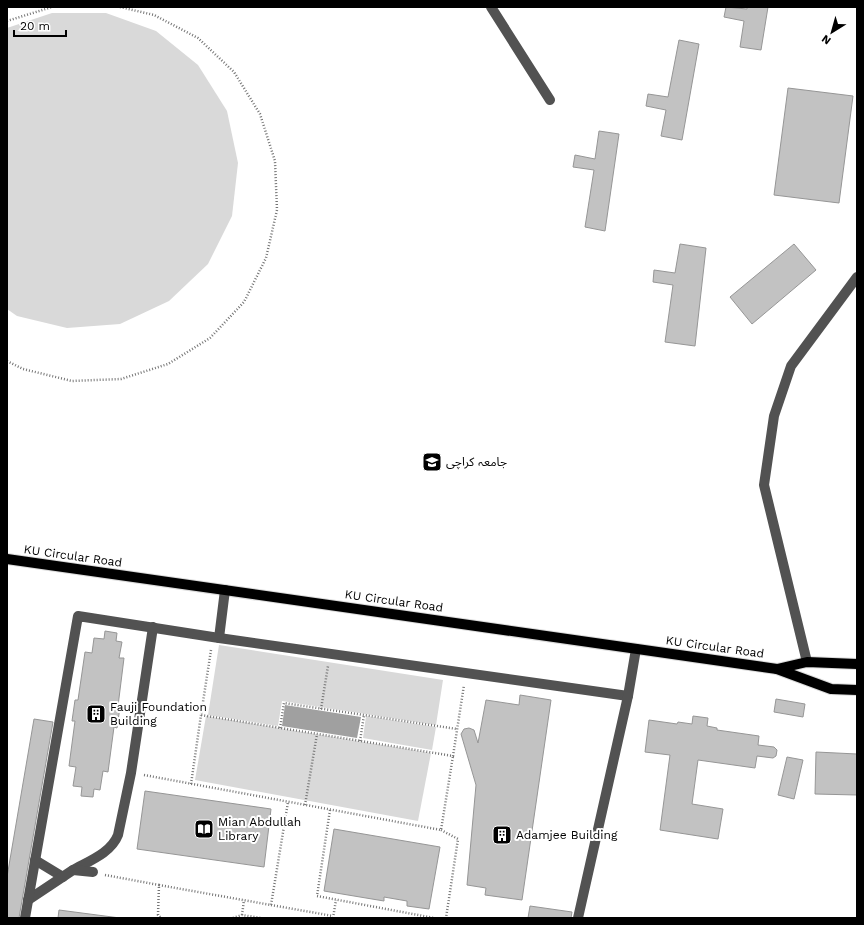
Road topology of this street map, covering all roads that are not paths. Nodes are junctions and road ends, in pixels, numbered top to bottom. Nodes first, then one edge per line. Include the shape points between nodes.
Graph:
1 (491, 7) edge
2 (550, 100) dead end
3 (857, 277) edge
4 (7, 559) edge
5 (225, 590) junction
6 (153, 627) junction
7 (216, 638) junction
8 (636, 649) junction
9 (807, 662) junction
10 (857, 664) edge
11 (777, 669) junction
12 (857, 690) edge
13 (628, 696) junction
14 (35, 860) junction
15 (73, 870) junction
16 (93, 872) road end
17 (63, 877) junction
18 (28, 900) junction
19 (25, 918) edge
20 (578, 918) edge

1 - 2 street
3 - 9 street via 791,366 774,416 764,485
4 - 5 main road, KU Circular Road
5 - 7 street
5 - 8 main road, KU Circular Road
6 - 7 street
6 - 14 street via 78,616
6 - 15 street via 131,773 118,835 110,848
7 - 13 street
8 - 11 main road, KU Circular Road
8 - 13 street
9 - 10 main road, KU Circular Road
9 - 11 main road, KU Circular Road
11 - 12 main road, KU Circular Road via 831,689
13 - 20 street
14 - 17 street
14 - 18 street
15 - 16 street
15 - 17 street
17 - 18 street
18 - 19 street

